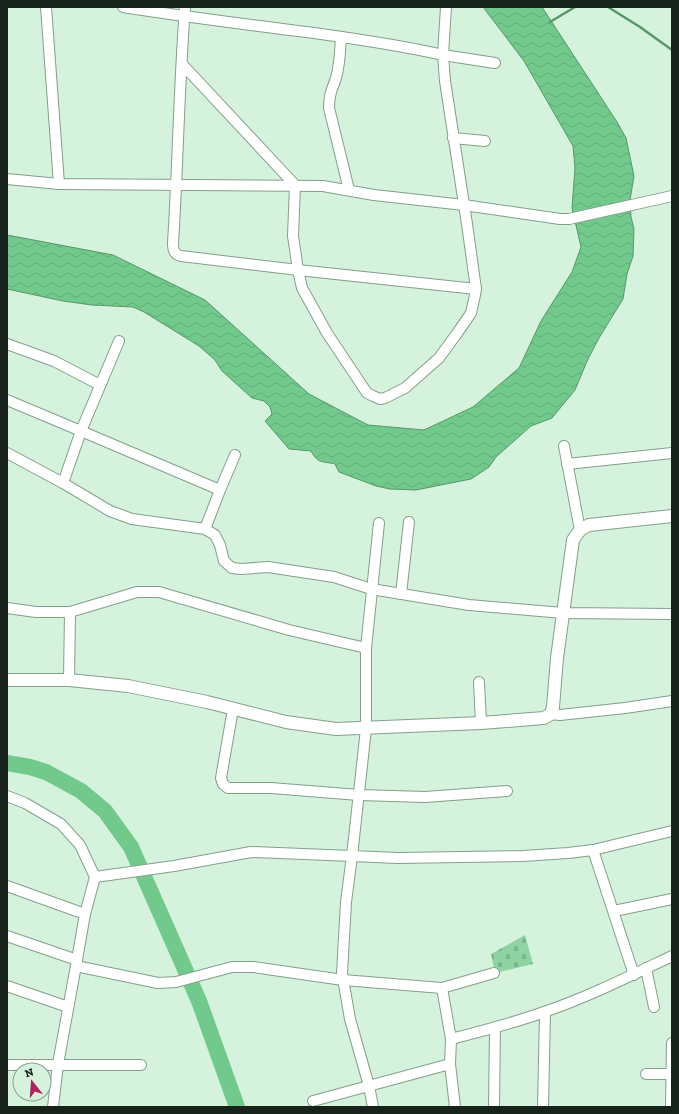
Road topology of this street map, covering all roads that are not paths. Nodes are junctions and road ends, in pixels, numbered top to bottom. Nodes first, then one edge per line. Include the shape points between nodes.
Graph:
1 (46, 7) edge
2 (123, 7) edge
3 (446, 7) edge
4 (184, 11) edge
5 (341, 37) junction
6 (443, 55) junction
7 (495, 63) dead end
8 (182, 64) junction
9 (453, 138) junction
10 (485, 141) dead end
11 (7, 179) edge
12 (59, 184) junction
13 (176, 185) junction
14 (294, 186) junction
15 (349, 190) junction
16 (672, 196) edge
17 (464, 205) junction
18 (298, 270) junction
19 (476, 289) junction
20 (119, 341) dead end
21 (7, 344) edge
22 (100, 385) junction
23 (7, 400) edge
24 (81, 431) junction
25 (564, 446) dead end
26 (7, 453) edge
27 (672, 453) edge
28 (235, 455) dead end
29 (567, 464) junction
30 (63, 484) junction
31 (220, 490) junction
32 (672, 516) edge
33 (409, 522) dead end
34 (379, 523) dead end
35 (205, 528) junction
36 (580, 530) junction
37 (371, 589) junction
38 (401, 594) junction
39 (7, 608) edge
40 (70, 612) junction
41 (563, 613) junction
42 (672, 614) edge
43 (366, 648) junction
44 (7, 680) edge
45 (69, 680) junction
46 (479, 682) dead end
47 (672, 701) edge
48 (233, 709) junction
49 (551, 714) junction
50 (481, 723) junction
51 (366, 729) junction
52 (507, 791) dead end
53 (359, 795) junction
54 (7, 796) edge
55 (672, 831) edge
56 (593, 850) junction
57 (352, 856) junction
58 (95, 877) junction
59 (7, 886) edge
60 (672, 899) edge
61 (614, 911) junction
62 (85, 914) junction
63 (7, 936) edge
64 (672, 956) edge
65 (76, 963) junction
66 (646, 968) junction
67 (494, 974) dead end
68 (634, 975) junction
69 (343, 980) junction
70 (7, 986) edge
71 (442, 988) junction
72 (68, 1007) junction
73 (654, 1007) dead end
74 (545, 1012) junction
75 (495, 1028) junction
76 (451, 1039) junction
77 (672, 1042) edge
78 (58, 1064) junction
79 (450, 1064) junction
80 (7, 1065) edge
81 (140, 1065) dead end
82 (646, 1074) dead end
83 (672, 1074) edge
84 (369, 1086) junction
85 (313, 1101) dead end
86 (53, 1107) edge
87 (373, 1107) edge
88 (455, 1107) edge
89 (494, 1107) edge
90 (543, 1107) edge
91 (671, 1107) edge

1 - 12 street
2 - 4 street
3 - 6 street
4 - 5 street
4 - 8 street
5 - 6 street
5 - 15 street via 339,63 329,97 329,108
6 - 7 street
6 - 9 street
8 - 13 street
8 - 14 street
9 - 10 street
9 - 17 street
11 - 12 street
12 - 13 street
13 - 14 street
13 - 18 street via 173,243 173,251 176,254
14 - 15 street via 323,186
14 - 18 street via 293,236
15 - 17 street
16 - 17 street via 569,219
17 - 19 street
18 - 19 street
18 - 19 street via 302,288 327,333 367,393 380,399 405,388 438,358 471,312
20 - 22 street
21 - 22 street via 54,361
22 - 24 street
23 - 24 street
24 - 30 street
24 - 31 street
25 - 29 street
26 - 30 street
27 - 29 street
28 - 31 street
29 - 36 street
30 - 35 street via 110,511 132,519
31 - 35 street
32 - 36 street via 589,525
33 - 38 street
34 - 37 street
35 - 37 street via 215,535 224,561 232,568 268,567 334,577
36 - 41 street via 573,540
37 - 38 street
37 - 43 street
38 - 41 street via 469,605
39 - 40 street via 36,612
40 - 43 street via 137,592 159,592 289,630
40 - 45 street
41 - 42 street
41 - 49 street
43 - 51 street
44 - 45 street
45 - 48 street via 128,686
46 - 50 street
47 - 49 street
48 - 51 street via 286,722 336,729
48 - 53 street via 221,778 228,788 271,788
49 - 50 street via 544,718
50 - 51 street
51 - 53 street
52 - 53 street via 425,797
53 - 57 street
54 - 58 street via 25,803 61,824 80,845
55 - 56 street
56 - 57 street via 524,856
56 - 61 street
57 - 58 street via 251,852
57 - 69 street via 346,902
58 - 62 street
59 - 62 street
60 - 61 street
61 - 68 street
62 - 65 street
63 - 65 street
64 - 66 street
65 - 69 street via 158,983 176,982 232,967 254,967
65 - 72 street
66 - 68 street
66 - 73 street
67 - 71 street
68 - 74 street
69 - 71 street
69 - 84 street via 350,1019
70 - 72 street
71 - 76 street
72 - 78 street
74 - 75 street
74 - 90 street
75 - 76 street
75 - 89 street
76 - 79 street
77 - 83 street
78 - 80 street
78 - 81 street
78 - 86 street
79 - 84 street
79 - 88 street
82 - 83 street
83 - 91 street
84 - 85 street
84 - 87 street

